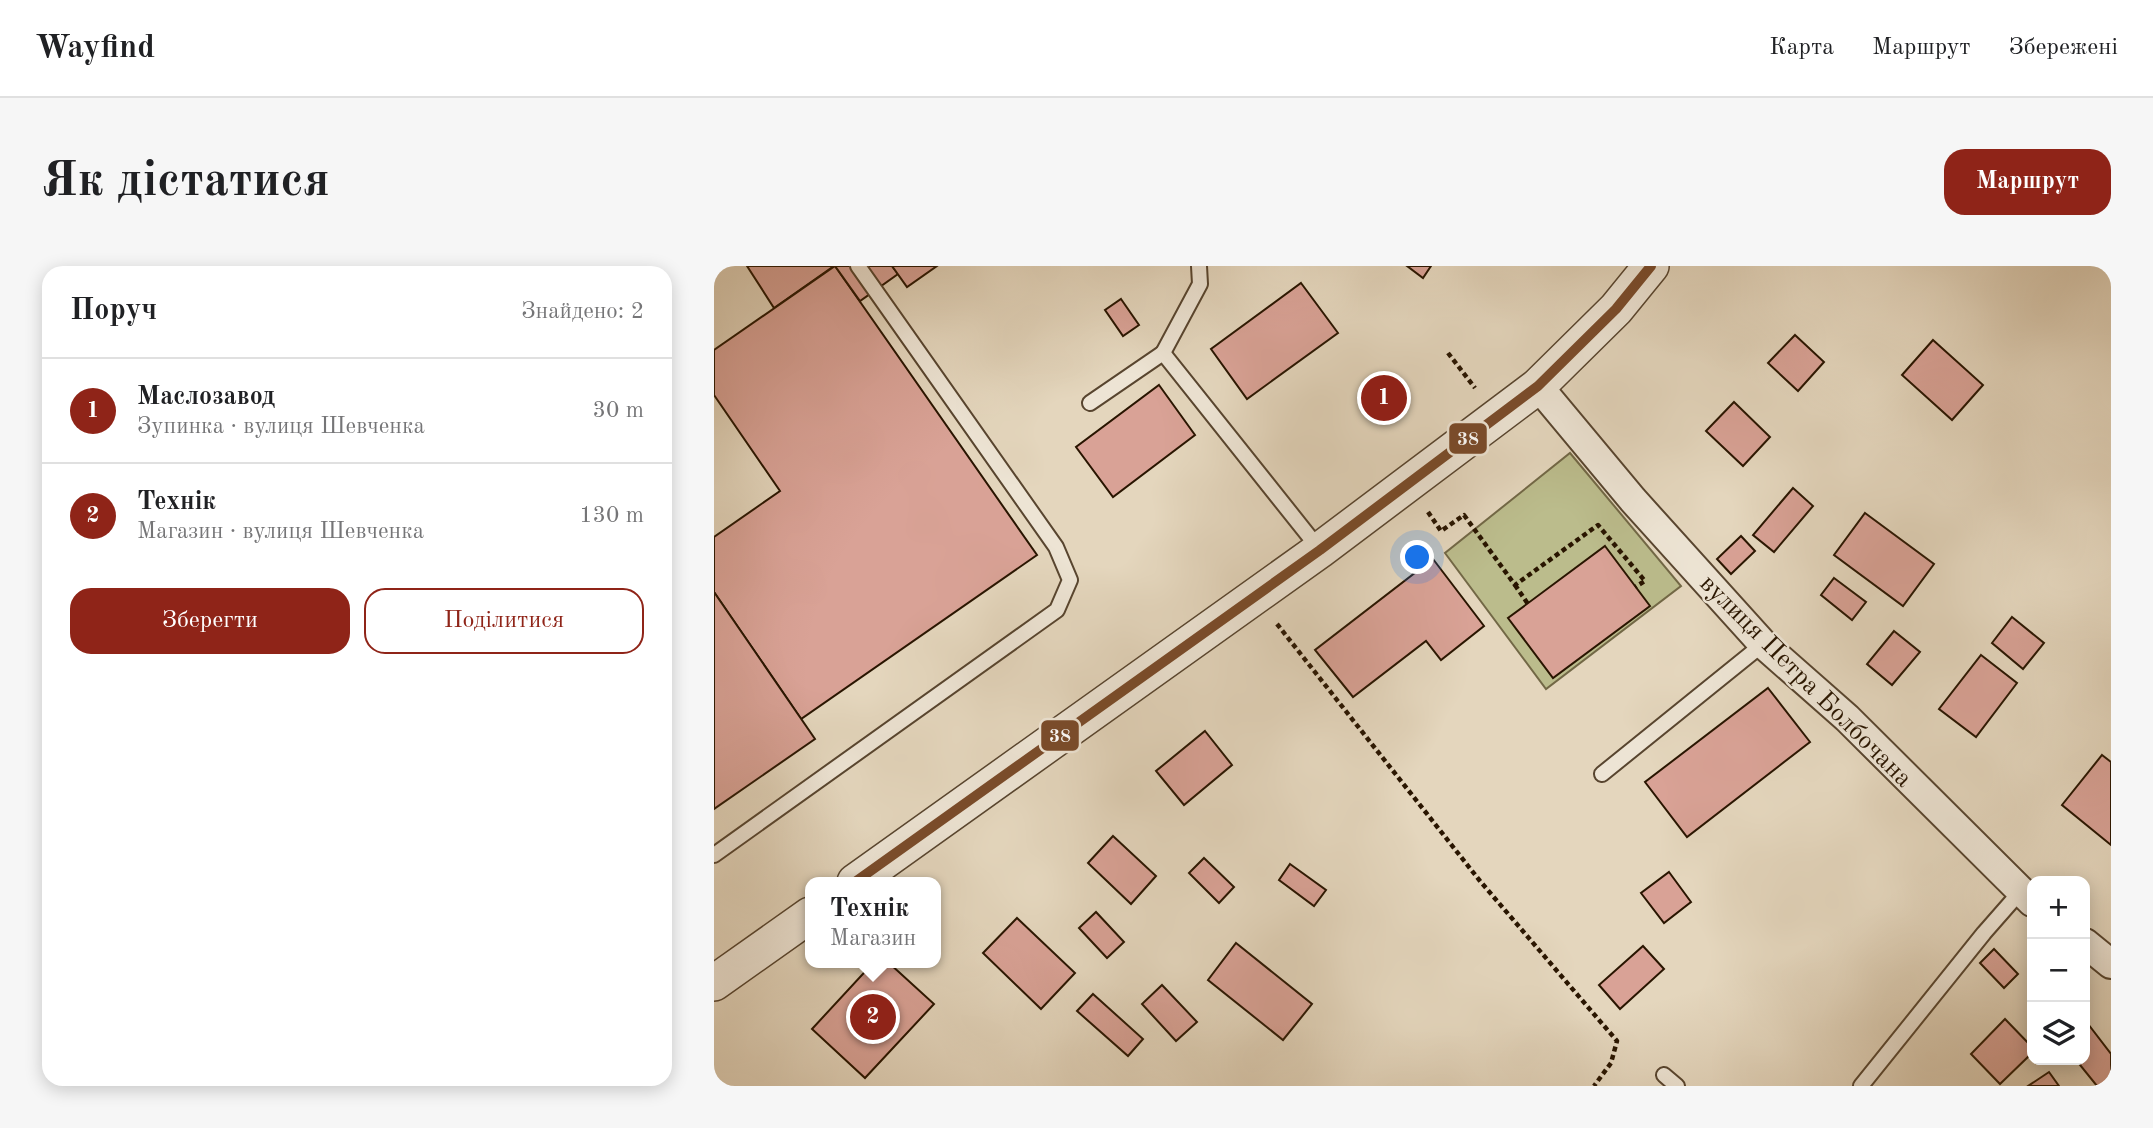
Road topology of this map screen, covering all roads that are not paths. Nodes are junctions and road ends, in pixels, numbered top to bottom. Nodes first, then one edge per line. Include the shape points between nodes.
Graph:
1 (858, 266) edge
2 (1199, 266) edge
3 (1651, 266) edge
4 (1163, 353) junction
5 (1538, 386) junction
6 (1090, 403) dead end
7 (1320, 550) junction
8 (1763, 644) junction
9 (1602, 774) dead end
10 (714, 855) edge
11 (862, 877) edge
12 (2026, 897) edge
13 (805, 919) edge
14 (2090, 947) edge
15 (2111, 964) edge
16 (714, 983) edge
17 (1664, 1075) dead end
18 (1677, 1086) edge
19 (1861, 1086) edge

1 - 10 lane via 1056,547 1070,580 1057,610
2 - 4 lane via 1200,284
3 - 5 street via 1616,309
4 - 6 lane
4 - 7 lane
5 - 7 street
5 - 8 street, вулиця Петра Болбочана
7 - 11 street
8 - 9 lane
8 - 12 street, вулиця Петра Болбочана via 1847,718
12 - 19 lane via 1984,933
13 - 16 street
14 - 15 street
17 - 18 lane

